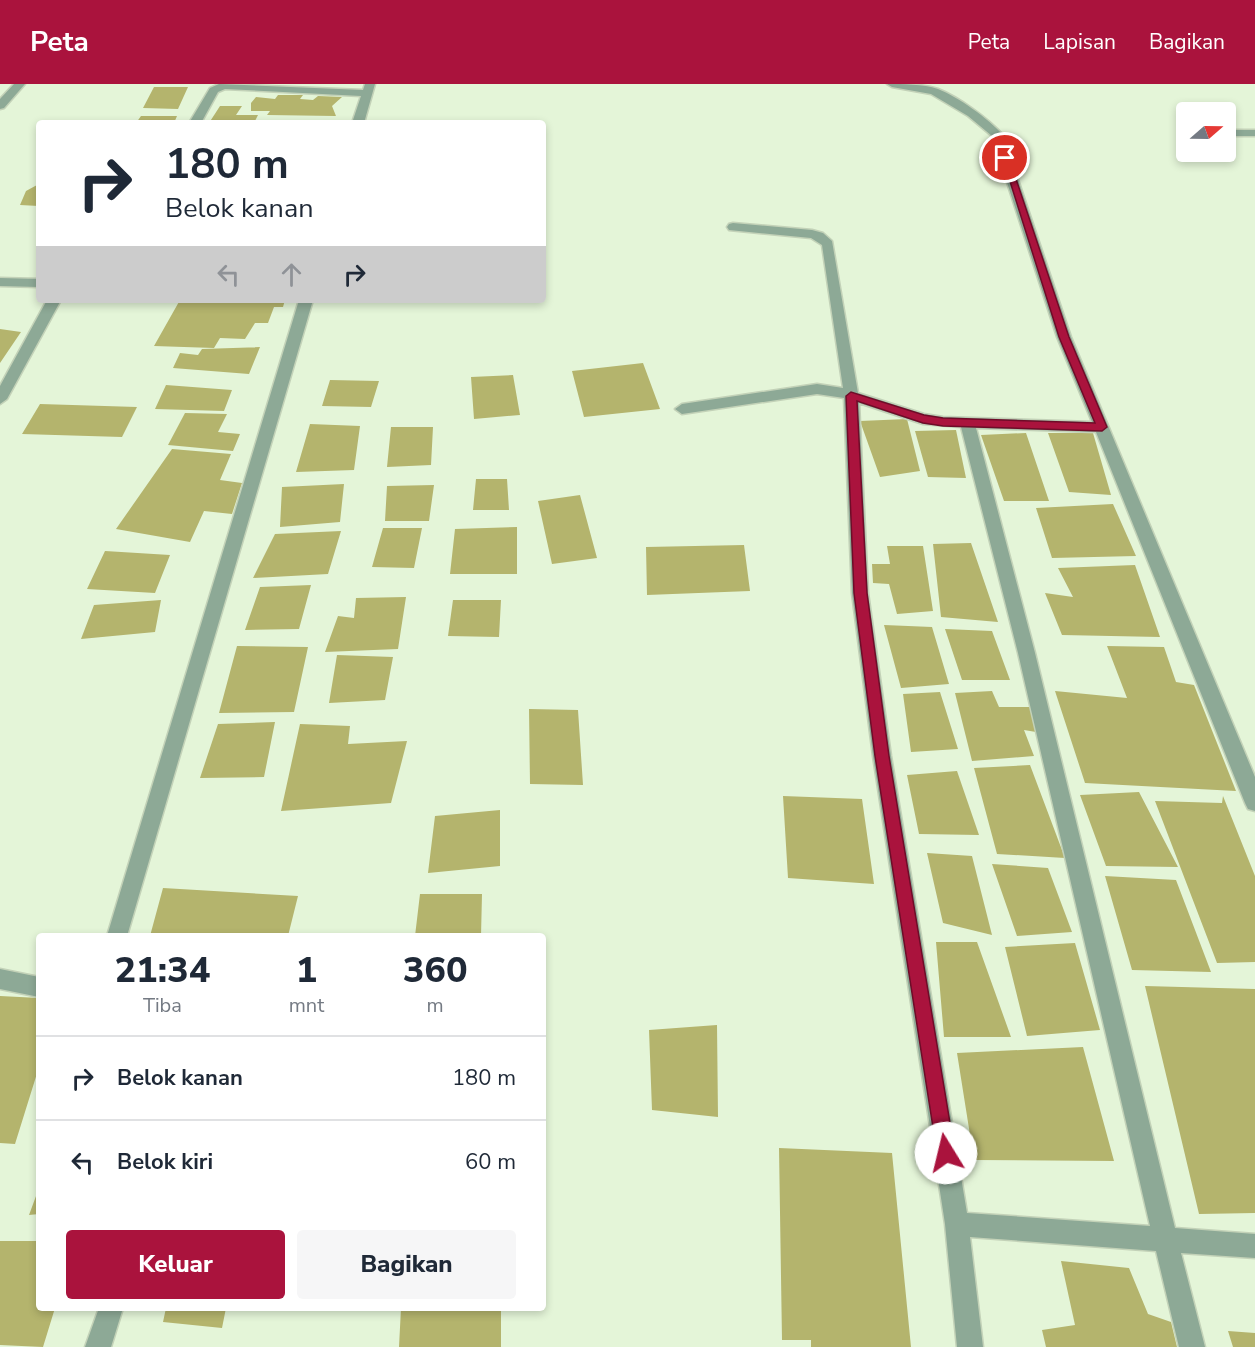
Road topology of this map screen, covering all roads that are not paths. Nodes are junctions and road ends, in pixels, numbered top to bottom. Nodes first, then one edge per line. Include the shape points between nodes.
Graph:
1 (20, 84) edge
2 (892, 84) edge
3 (369, 89) edge
4 (0, 106) edge
5 (197, 120) edge
6 (359, 120) edge
7 (1236, 133) edge
8 (1255, 133) edge
9 (733, 227) dead end
10 (0, 282) edge
11 (36, 283) edge
12 (52, 303) edge
13 (305, 303) edge
14 (851, 396) junction
15 (0, 399) edge
16 (682, 409) dead end
17 (968, 423) junction
18 (1102, 427) junction
19 (1255, 803) edge
20 (118, 933) edge
21 (0, 979) edge
22 (36, 986) edge
23 (957, 1224) junction
24 (1165, 1239) junction
25 (1255, 1246) edge
26 (110, 1311) edge
27 (98, 1347) edge
28 (970, 1347) edge
29 (1192, 1347) edge

1 - 4 street
2 - 18 street via 934,91 998,135 1064,337
3 - 5 street via 223,86 214,90
3 - 6 street
7 - 8 street
9 - 14 street via 812,234 828,244
10 - 11 street
12 - 15 street
13 - 20 street
14 - 16 street via 817,389
14 - 17 street via 923,419
14 - 23 street via 862,605 882,756
17 - 18 street
17 - 24 street via 1066,813
18 - 19 street
21 - 22 street
23 - 24 street
23 - 28 street
24 - 25 street
24 - 29 street
26 - 27 street

